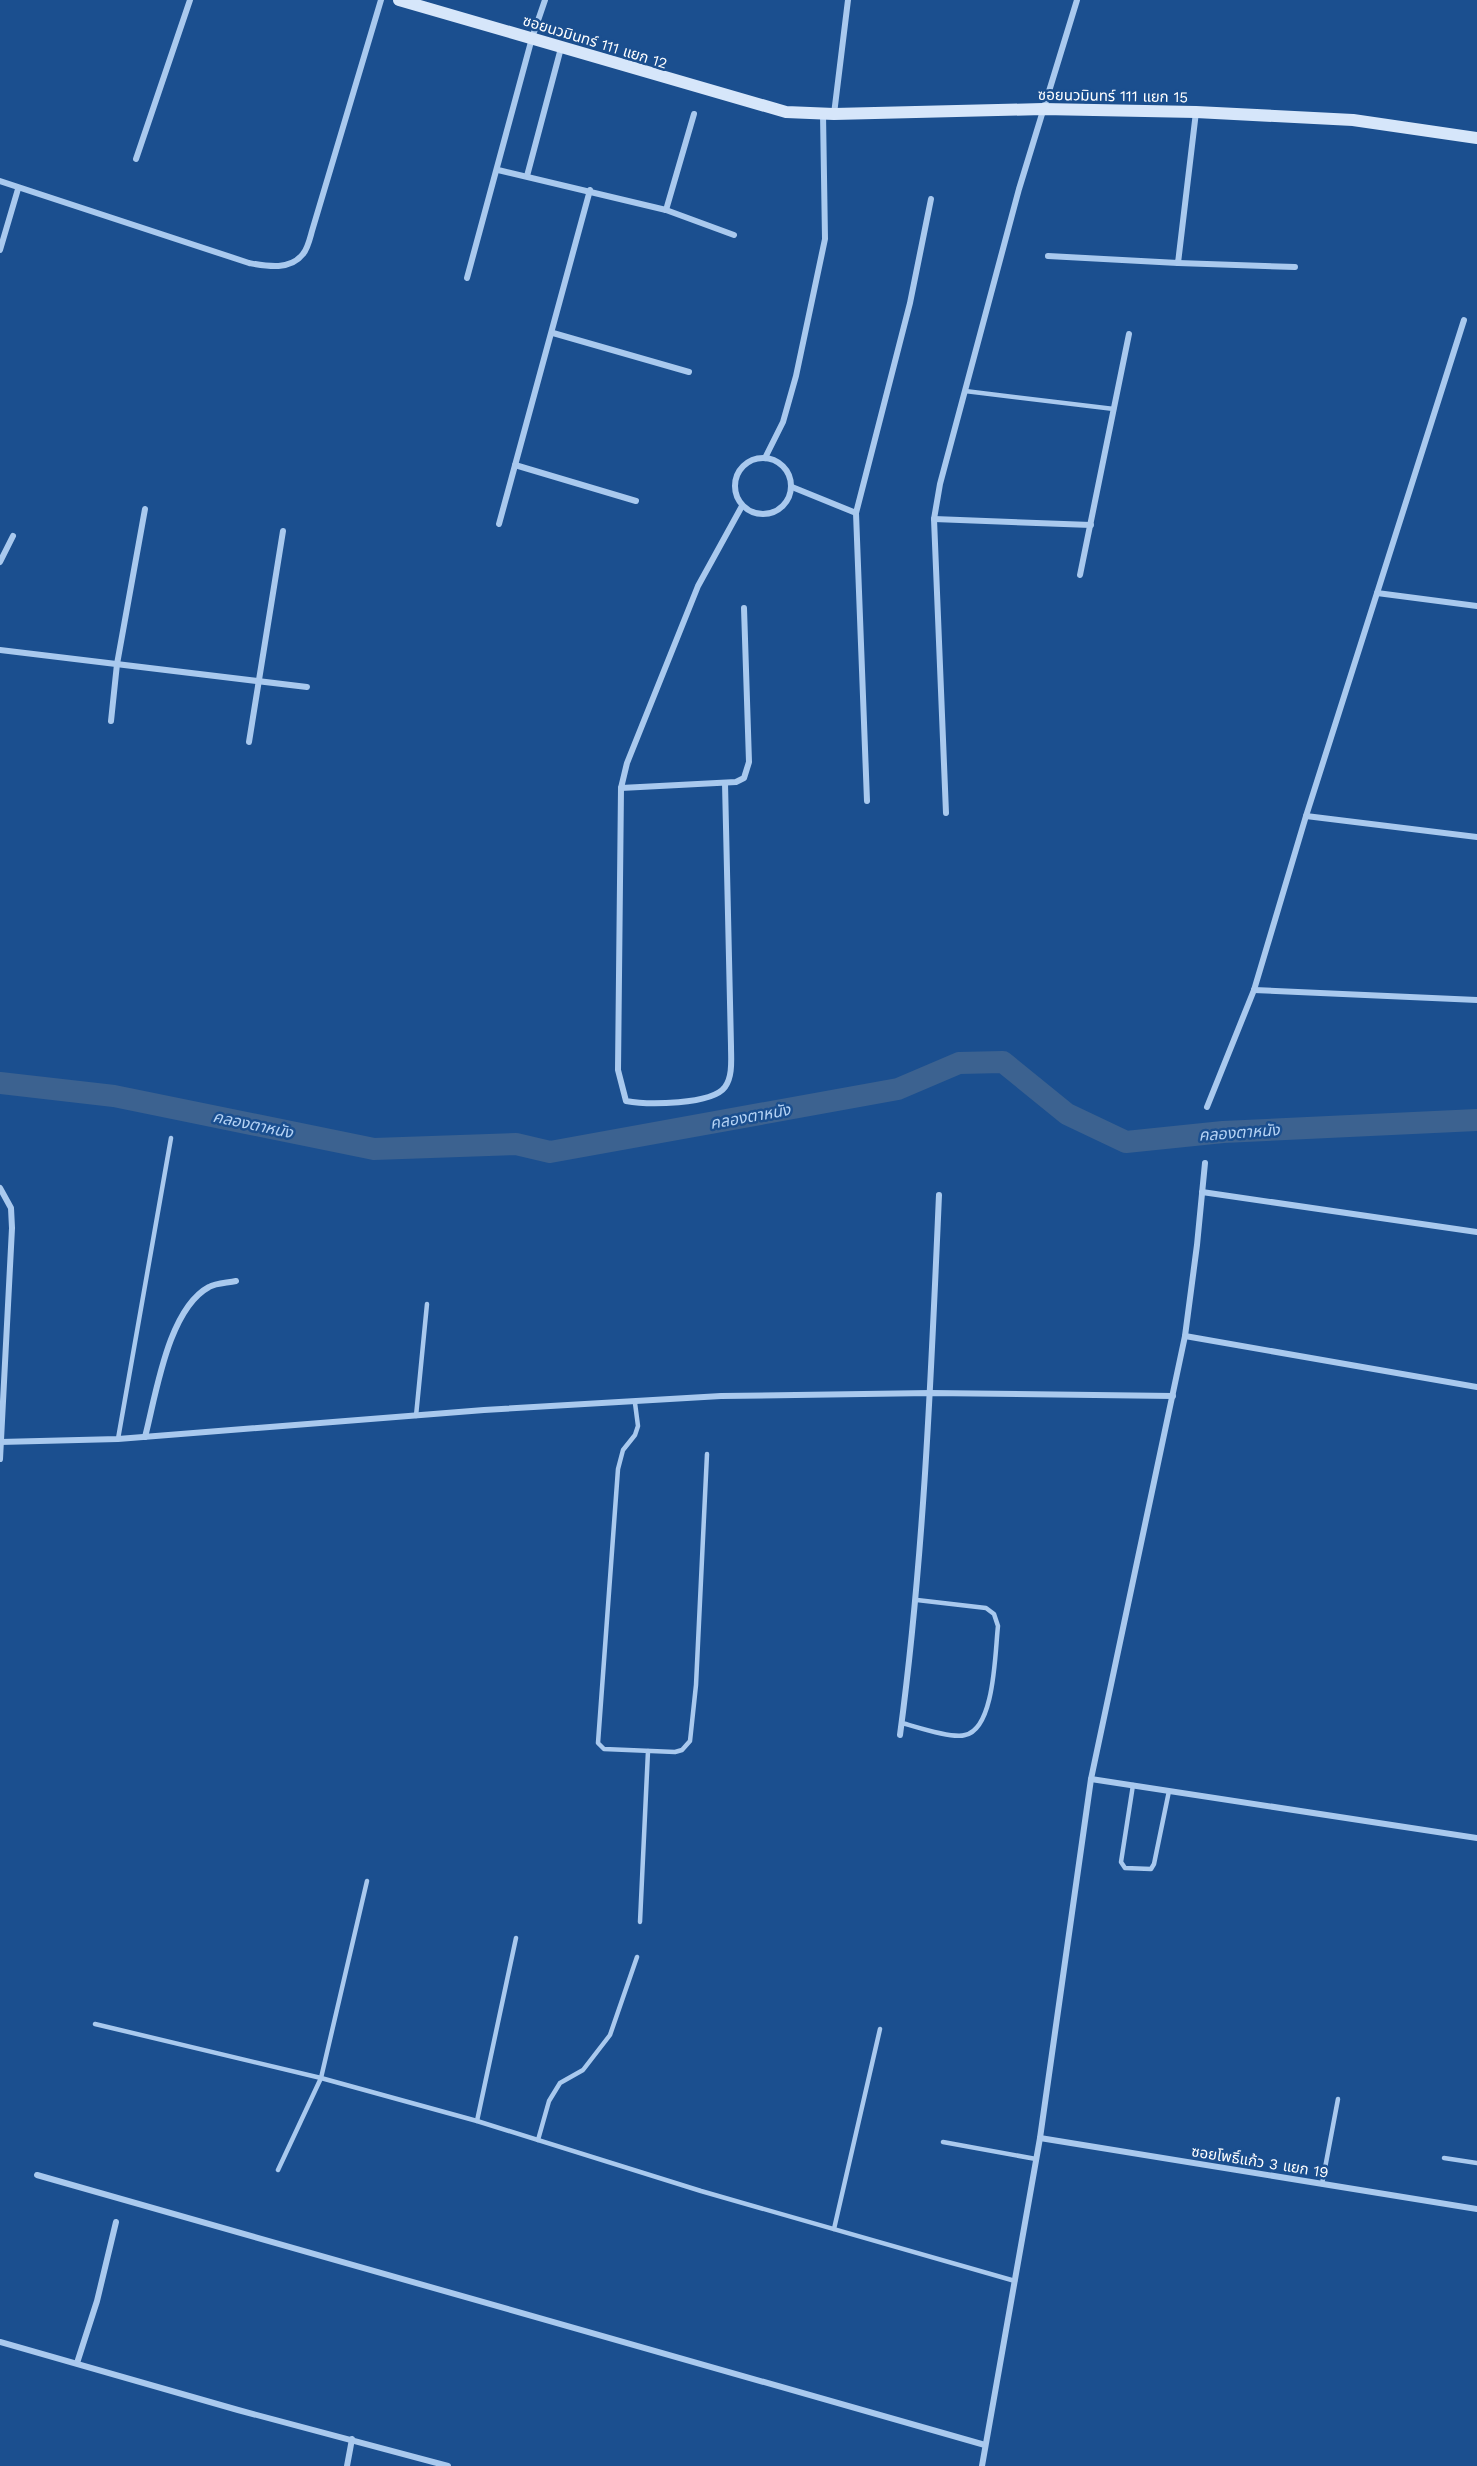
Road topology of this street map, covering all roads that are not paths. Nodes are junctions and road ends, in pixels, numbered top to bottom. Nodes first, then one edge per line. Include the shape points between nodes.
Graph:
1 (190, 0) edge
2 (381, 0) edge
3 (399, 0) edge
4 (545, 0) edge
5 (848, 0) edge
6 (1077, 0) edge
7 (532, 38) junction
8 (561, 48) junction
9 (748, 103) joint
10 (1043, 109) junction
11 (1196, 112) junction
12 (694, 114) dead end
13 (829, 114) junction
14 (1477, 138) edge
15 (136, 159) dead end
16 (498, 170) junction
17 (527, 176) junction
18 (0, 182) edge
19 (18, 189) junction
20 (590, 190) junction
21 (931, 199) dead end
22 (666, 210) junction
23 (734, 235) dead end
24 (0, 250) edge
25 (1048, 256) dead end
26 (1179, 262) junction
27 (1295, 267) dead end
28 (467, 278) dead end
29 (1464, 320) dead end
30 (553, 333) junction
31 (1130, 334) dead end
32 (689, 372) dead end
33 (965, 391) junction
34 (1114, 409) junction
35 (765, 458) junction
36 (515, 465) junction
37 (792, 487) junction
38 (636, 501) dead end
39 (742, 506) junction
40 (145, 509) dead end
41 (856, 513) junction
42 (934, 519) junction
43 (498, 524) dead end
44 (1091, 525) junction
45 (283, 531) dead end
46 (13, 536) dead end
47 (0, 562) edge
48 (1080, 575) dead end
49 (1377, 593) junction
50 (1477, 606) edge
51 (744, 608) dead end
52 (0, 650) edge
53 (117, 664) junction
54 (258, 681) junction
55 (307, 687) dead end
56 (111, 721) dead end
57 (249, 742) dead end
58 (725, 783) junction
59 (621, 788) junction
60 (867, 801) dead end
61 (946, 813) dead end
62 (1306, 816) junction
63 (1477, 837) edge
64 (1254, 990) junction
65 (1477, 1000) edge
66 (1207, 1107) dead end
67 (171, 1138) dead end
68 (1204, 1163) dead end
69 (0, 1188) edge
70 (1202, 1192) junction
71 (939, 1195) dead end
72 (1477, 1232) edge
73 (236, 1281) dead end
74 (427, 1304) dead end
75 (1185, 1336) junction
76 (1477, 1387) edge
77 (931, 1393) junction
78 (1173, 1396) junction
79 (635, 1403) junction
80 (416, 1416) junction
81 (145, 1437) junction
82 (117, 1439) junction
83 (1, 1442) edge
84 (707, 1454) dead end
85 (0, 1459) edge
86 (917, 1600) junction
87 (902, 1724) junction
88 (900, 1735) dead end
89 (648, 1751) junction
90 (1091, 1779) junction
91 (1133, 1785) junction
92 (1170, 1791) junction
93 (1477, 1838) edge
94 (367, 1881) dead end
95 (640, 1922) dead end
96 (516, 1938) dead end
97 (637, 1957) dead end
98 (95, 2024) dead end
99 (880, 2029) dead end
100 (321, 2078) junction
101 (1338, 2099) dead end
102 (477, 2121) junction
103 (1040, 2138) junction
104 (538, 2140) junction
105 (943, 2142) dead end
106 (1444, 2158) dead end
107 (1036, 2159) junction
108 (1477, 2163) edge
109 (278, 2170) dead end
110 (37, 2175) dead end
111 (1322, 2184) junction
112 (1477, 2209) edge
113 (116, 2222) dead end
114 (834, 2229) junction
115 (1015, 2281) junction
116 (0, 2342) edge
117 (77, 2363) junction
118 (352, 2439) junction
119 (985, 2445) junction
120 (347, 2466) edge
121 (448, 2466) edge
122 (982, 2466) edge

1 - 15 street
2 - 19 street via 312,231 303,255 287,264 275,267 249,263
3 - 7 street, ซอยนวมินทร์ 111 แยก 12
4 - 7 street
5 - 13 street
6 - 10 street
7 - 8 street, ซอยนวมินทร์ 111 แยก 12
7 - 16 street
8 - 9 street, ซอยนวมินทร์ 111 แยก 12
8 - 17 street
9 - 13 street, ซอยนวมินทร์ 111 แยก 15 via 786,112
10 - 11 street, ซอยนวมินทร์ 111 แยก 15
10 - 13 street, ซอยนวมินทร์ 111 แยก 15
10 - 33 street
11 - 14 street, ซอยนวมินทร์ 111 แยก 15 via 1353,120
11 - 26 street
12 - 22 street
13 - 35 street via 825,239 796,376 783,422
16 - 17 street
16 - 28 street
17 - 20 street
18 - 19 street
19 - 24 street
20 - 22 street
20 - 30 street
21 - 41 street via 910,303
22 - 23 street
25 - 26 street
26 - 27 street
29 - 49 street
30 - 32 street
30 - 36 street
31 - 34 street
33 - 34 lane
33 - 42 street
34 - 44 street
35 - 37 street via 784,467
35 - 39 street via 753,459 737,474 735,485
36 - 38 street
36 - 43 street
37 - 39 street via 783,507 773,513 762,515
37 - 41 street
39 - 59 street via 698,586 627,763
40 - 53 street
41 - 60 street
42 - 44 street
42 - 61 street
44 - 48 street
45 - 54 street
46 - 47 street
49 - 50 street
49 - 62 street
51 - 58 street via 749,762 744,778
52 - 53 street
53 - 54 street
53 - 56 street
54 - 55 street
54 - 57 street
58 - 59 street
58 - 59 street via 731,1046 727,1085 720,1093 702,1100 639,1104 626,1101 618,1070
62 - 63 street
62 - 64 street
64 - 65 street
64 - 66 street
67 - 82 lane
68 - 70 street
69 - 83 street via 11,1208 12,1228
70 - 72 street
70 - 75 street
71 - 77 street
73 - 81 street via 210,1286 193,1300 177,1326 165,1356
74 - 80 lane
75 - 76 street
75 - 78 street
77 - 78 street
77 - 79 street via 721,1396
77 - 86 street
78 - 90 street
79 - 80 street
79 - 89 lane via 638,1426 622,1450 618,1469 598,1743 610,1750
80 - 81 street
81 - 82 street
82 - 83 street
83 - 85 street
84 - 89 lane via 690,1741 675,1752
86 - 87 street
86 - 87 lane via 986,1608 998,1626 987,1710 979,1728 965,1736
87 - 88 street
89 - 95 lane
90 - 91 street
90 - 103 street
91 - 92 street
91 - 92 lane via 1121,1862 1125,1868 1145,1871 1154,1864
92 - 93 street
94 - 100 lane
96 - 102 lane
97 - 104 lane via 610,2035 583,2070 560,2083 549,2101
98 - 100 lane
99 - 114 lane
100 - 102 lane
100 - 109 lane
101 - 111 lane
102 - 104 lane
103 - 107 street
103 - 111 street, ซอยโพธิ์แก้ว 3 แยก 19
104 - 114 lane
105 - 107 lane
106 - 108 lane
107 - 115 street
110 - 119 street
111 - 112 street, ซอยโพธิ์แก้ว 3 แยก 19
113 - 117 street
114 - 115 lane
115 - 119 street
116 - 117 street
117 - 118 street
118 - 120 street
118 - 121 street
119 - 122 street

